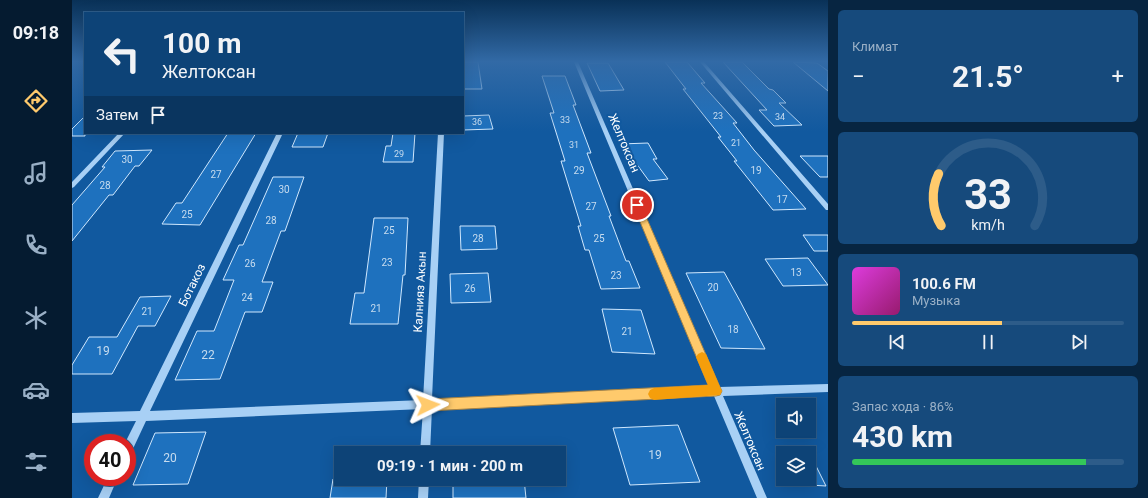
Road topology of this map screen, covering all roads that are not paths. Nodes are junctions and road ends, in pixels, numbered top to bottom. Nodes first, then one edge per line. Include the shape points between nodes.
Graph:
1 (586, 85) edge
2 (722, 85) edge
3 (121, 134) edge
4 (280, 134) edge
5 (441, 134) edge
6 (72, 186) edge
7 (828, 208) edge
8 (828, 388) edge
9 (716, 391) junction
10 (428, 405) junction
11 (143, 416) junction
12 (72, 418) edge
13 (134, 434) edge
14 (425, 446) edge
15 (109, 486) edge
16 (424, 486) edge
17 (103, 498) edge
18 (423, 498) edge
19 (762, 498) edge

1 - 9 street, Желтоксан
2 - 7 street
3 - 6 street
4 - 11 street, Ботакоз
5 - 10 street, Калнияз Акын
8 - 9 street
9 - 10 street
9 - 19 street, Желтоксан
10 - 11 street
10 - 14 street, Калнияз Акын
11 - 12 street
11 - 13 street, Ботакоз
15 - 17 street
16 - 18 street

